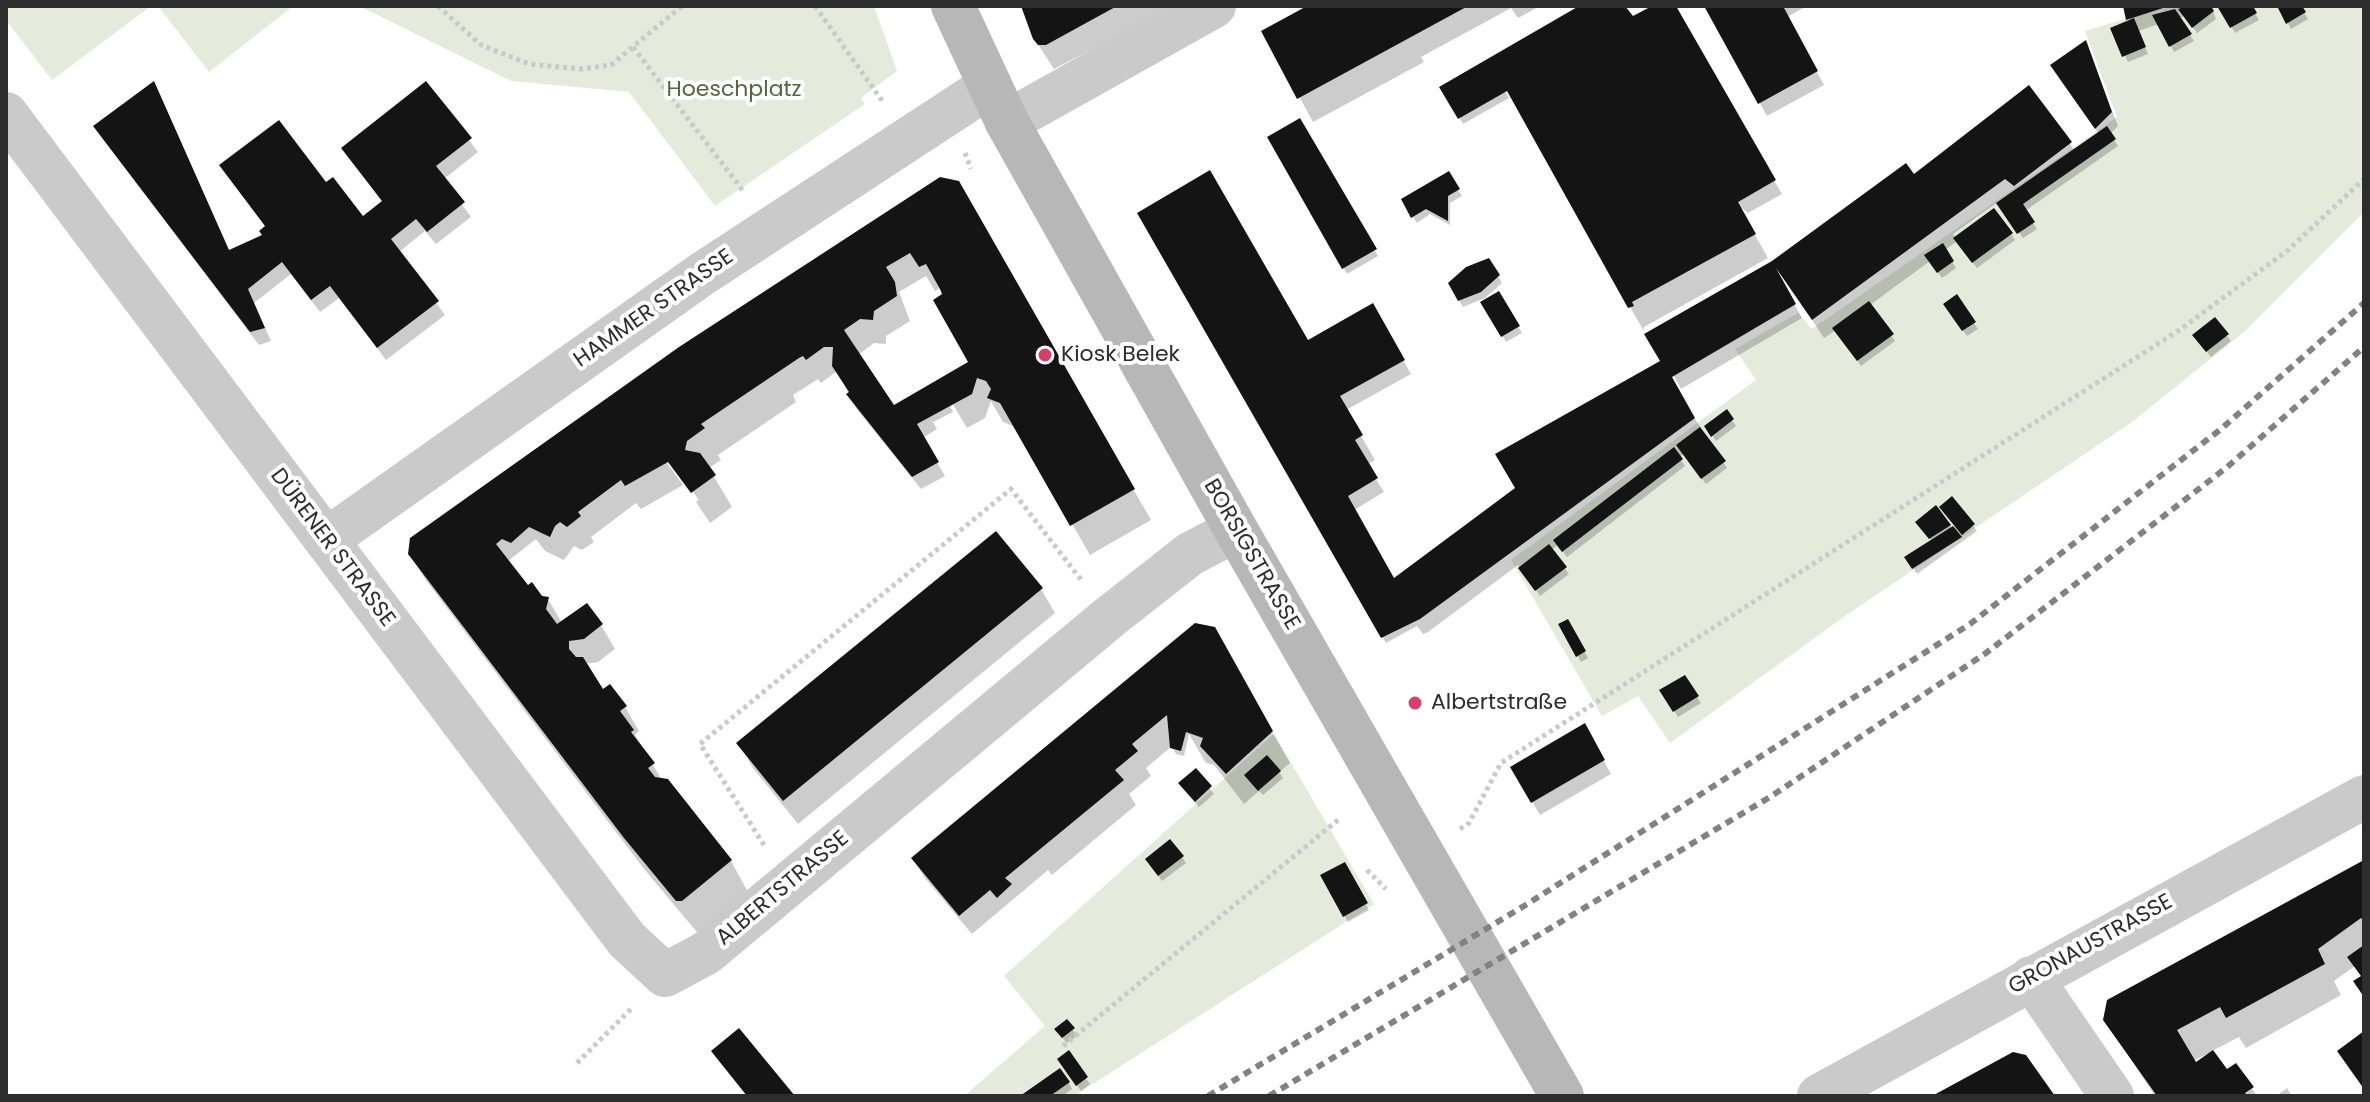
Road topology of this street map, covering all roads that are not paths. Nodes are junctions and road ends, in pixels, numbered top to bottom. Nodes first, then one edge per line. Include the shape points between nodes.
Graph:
1 (953, 6) edge
2 (1214, 6) edge
3 (997, 104) junction
4 (6, 114) edge
5 (1236, 530) junction
6 (326, 540) junction
7 (2364, 797) edge
8 (665, 975) joint
9 (2031, 978) junction
10 (1562, 1096) edge
11 (1819, 1096) edge
12 (2112, 1096) edge

1 - 3 main road, BORSIGSTRASSE
2 - 3 street, HAMMER STRASSE
3 - 5 main road, BORSIGSTRASSE
3 - 6 street, HAMMER STRASSE via 702,274
4 - 6 street, DÜRENER STRASSE
5 - 8 street, ALBERTSTRASSE via 1190,554 706,953
5 - 10 main road, BORSIGSTRASSE
6 - 8 street, DÜRENER STRASSE via 627,940
7 - 9 street, GRONAUSTRASSE
9 - 11 street, GRONAUSTRASSE
9 - 12 street

